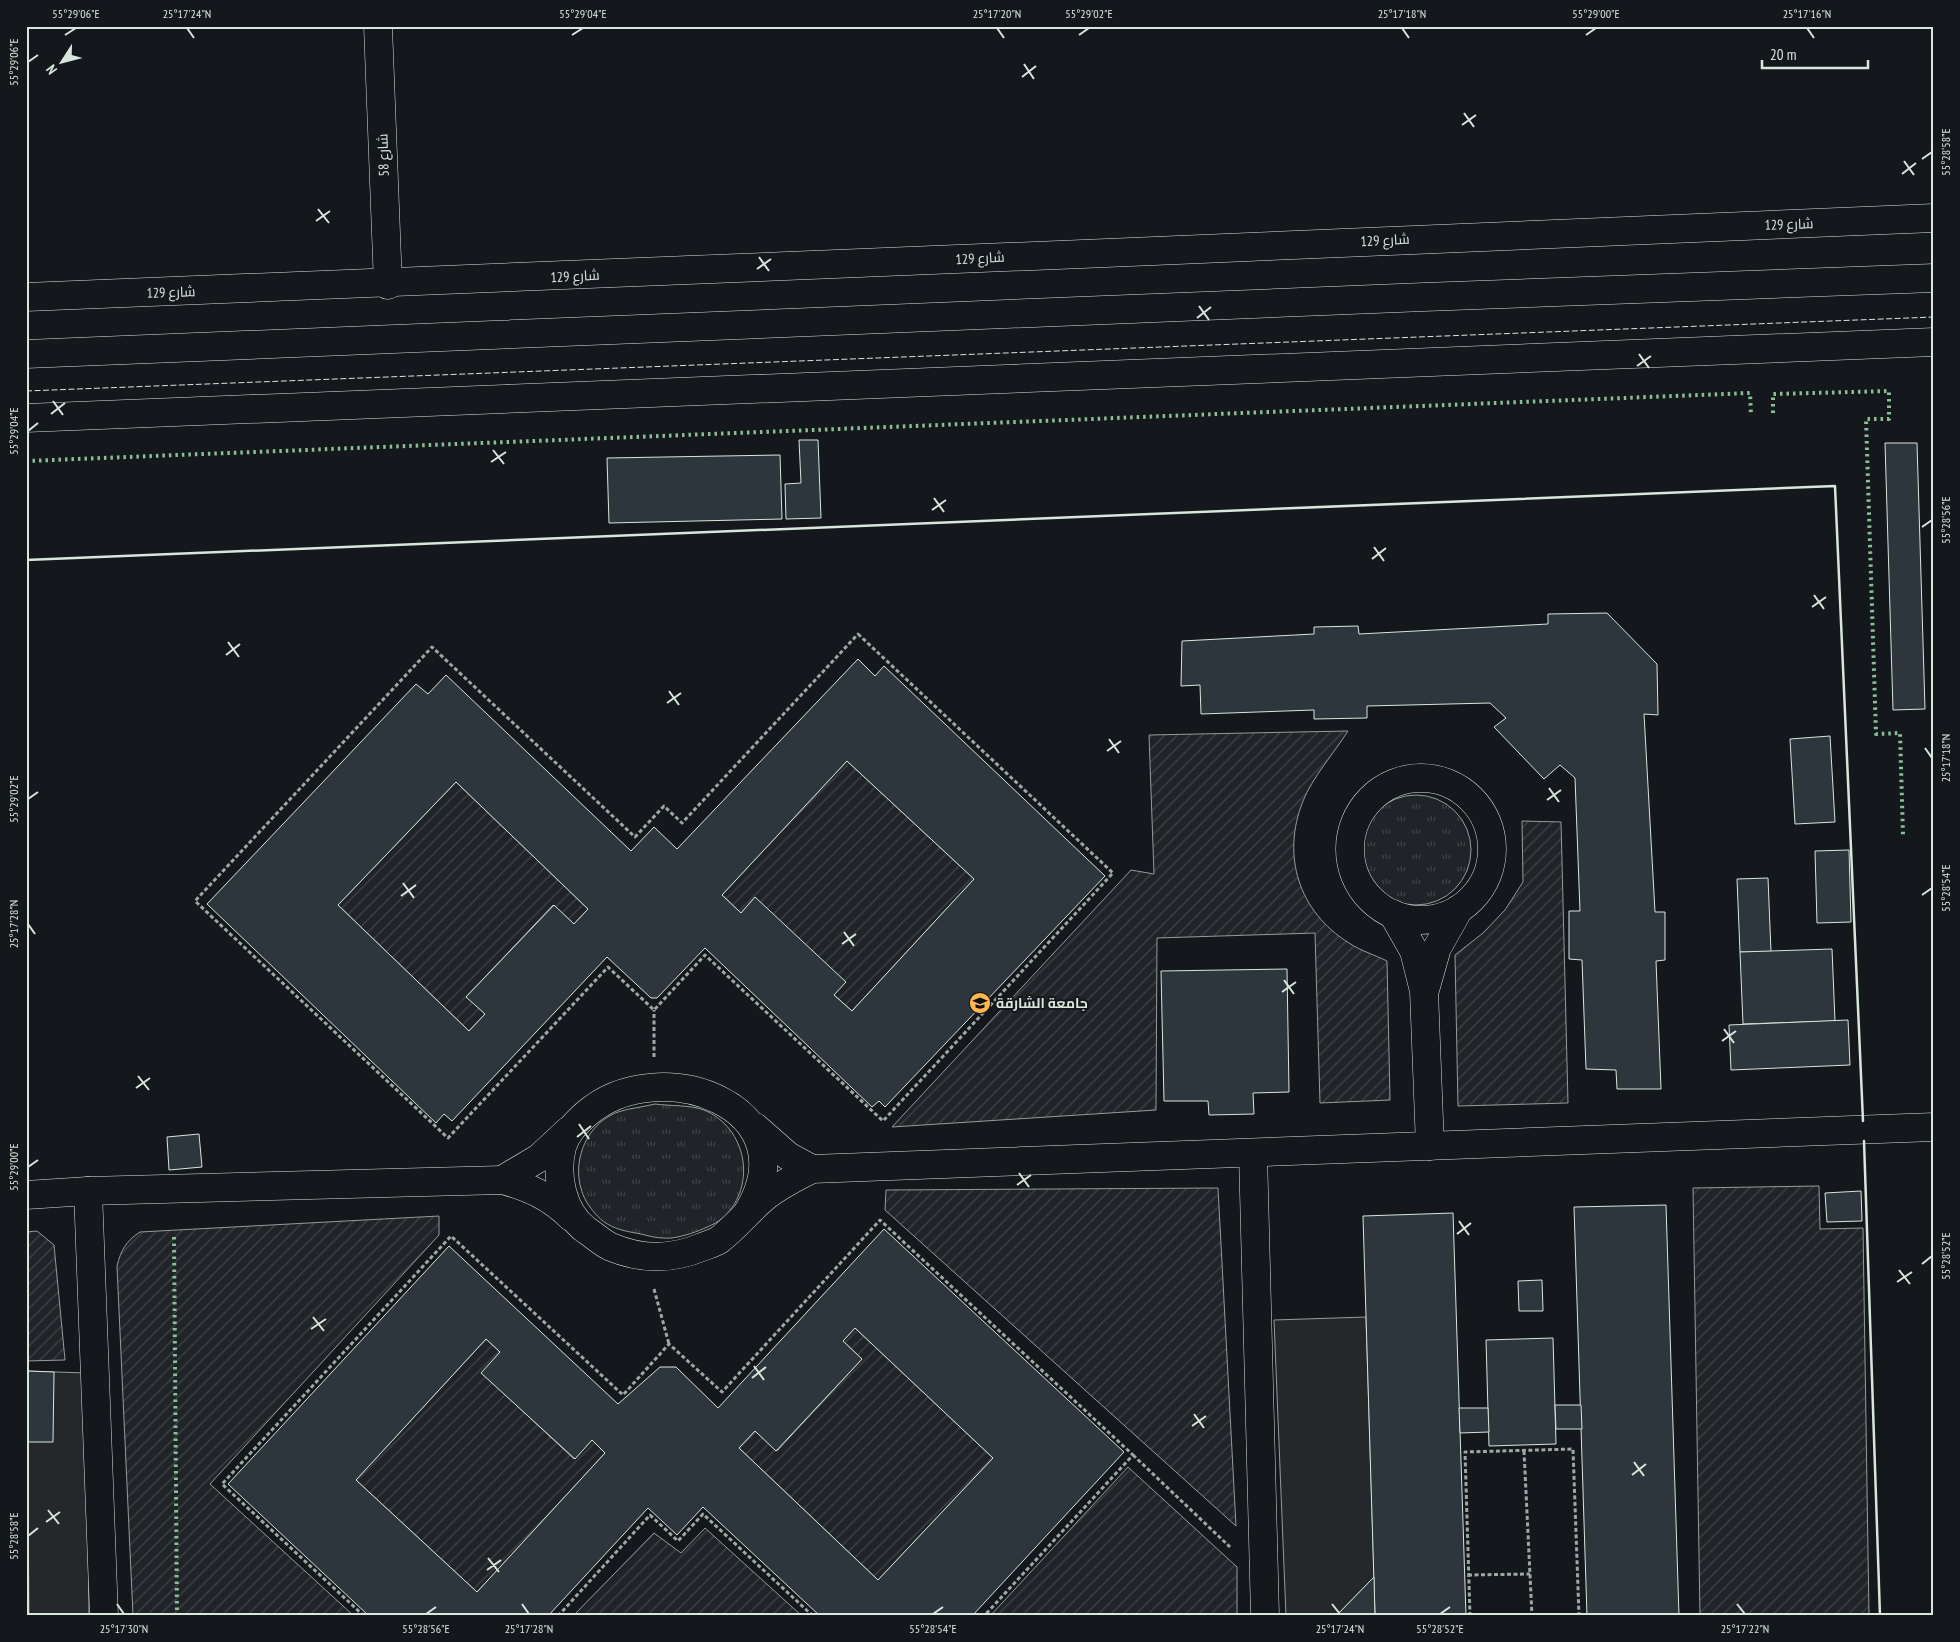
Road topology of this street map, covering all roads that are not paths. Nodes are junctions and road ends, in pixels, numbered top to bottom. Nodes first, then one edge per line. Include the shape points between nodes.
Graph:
1 (378, 26) edge
2 (1934, 218) edge
3 (1934, 278) edge
4 (388, 284) junction
5 (26, 297) edge
6 (1934, 342) edge
7 (26, 354) edge
8 (26, 418) edge
9 (1459, 909) junction
10 (1393, 914) junction
11 (1424, 991) junction
12 (748, 1120) junction
13 (1934, 1127) edge
14 (571, 1128) junction
15 (1430, 1146) junction
16 (1253, 1153) junction
17 (812, 1169) junction
18 (502, 1180) junction
19 (88, 1191) junction
20 (26, 1195) edge
21 (746, 1215) junction
22 (578, 1224) junction
23 (104, 1616) edge
24 (1265, 1616) edge

1 - 4 street, شارع 58
2 - 4 street, شارع 129
3 - 7 street
4 - 5 street, شارع 129
6 - 8 street
9 - 10 street via 1427,920
9 - 10 street via 1478,890 1490,866 1491,839 1483,814 1465,793 1449,784 1441,780 1414,778 1388,785 1367,801 1354,825 1349,851 1360,885 1371,900
9 - 11 street via 1436,948
10 - 11 street via 1414,951
11 - 15 street
12 - 14 street via 720,1100 688,1089 654,1086 623,1092 595,1107
12 - 17 street via 788,1156
12 - 21 street via 759,1137 764,1178
13 - 15 street
14 - 18 street via 540,1158
14 - 22 street via 562,1147 559,1167 567,1207
15 - 16 street
16 - 17 street
16 - 24 street
17 - 21 street via 766,1196
18 - 19 street
18 - 22 street via 524,1185 544,1195
19 - 20 street
19 - 23 street
21 - 22 street via 718,1240 692,1252 646,1257 609,1247

